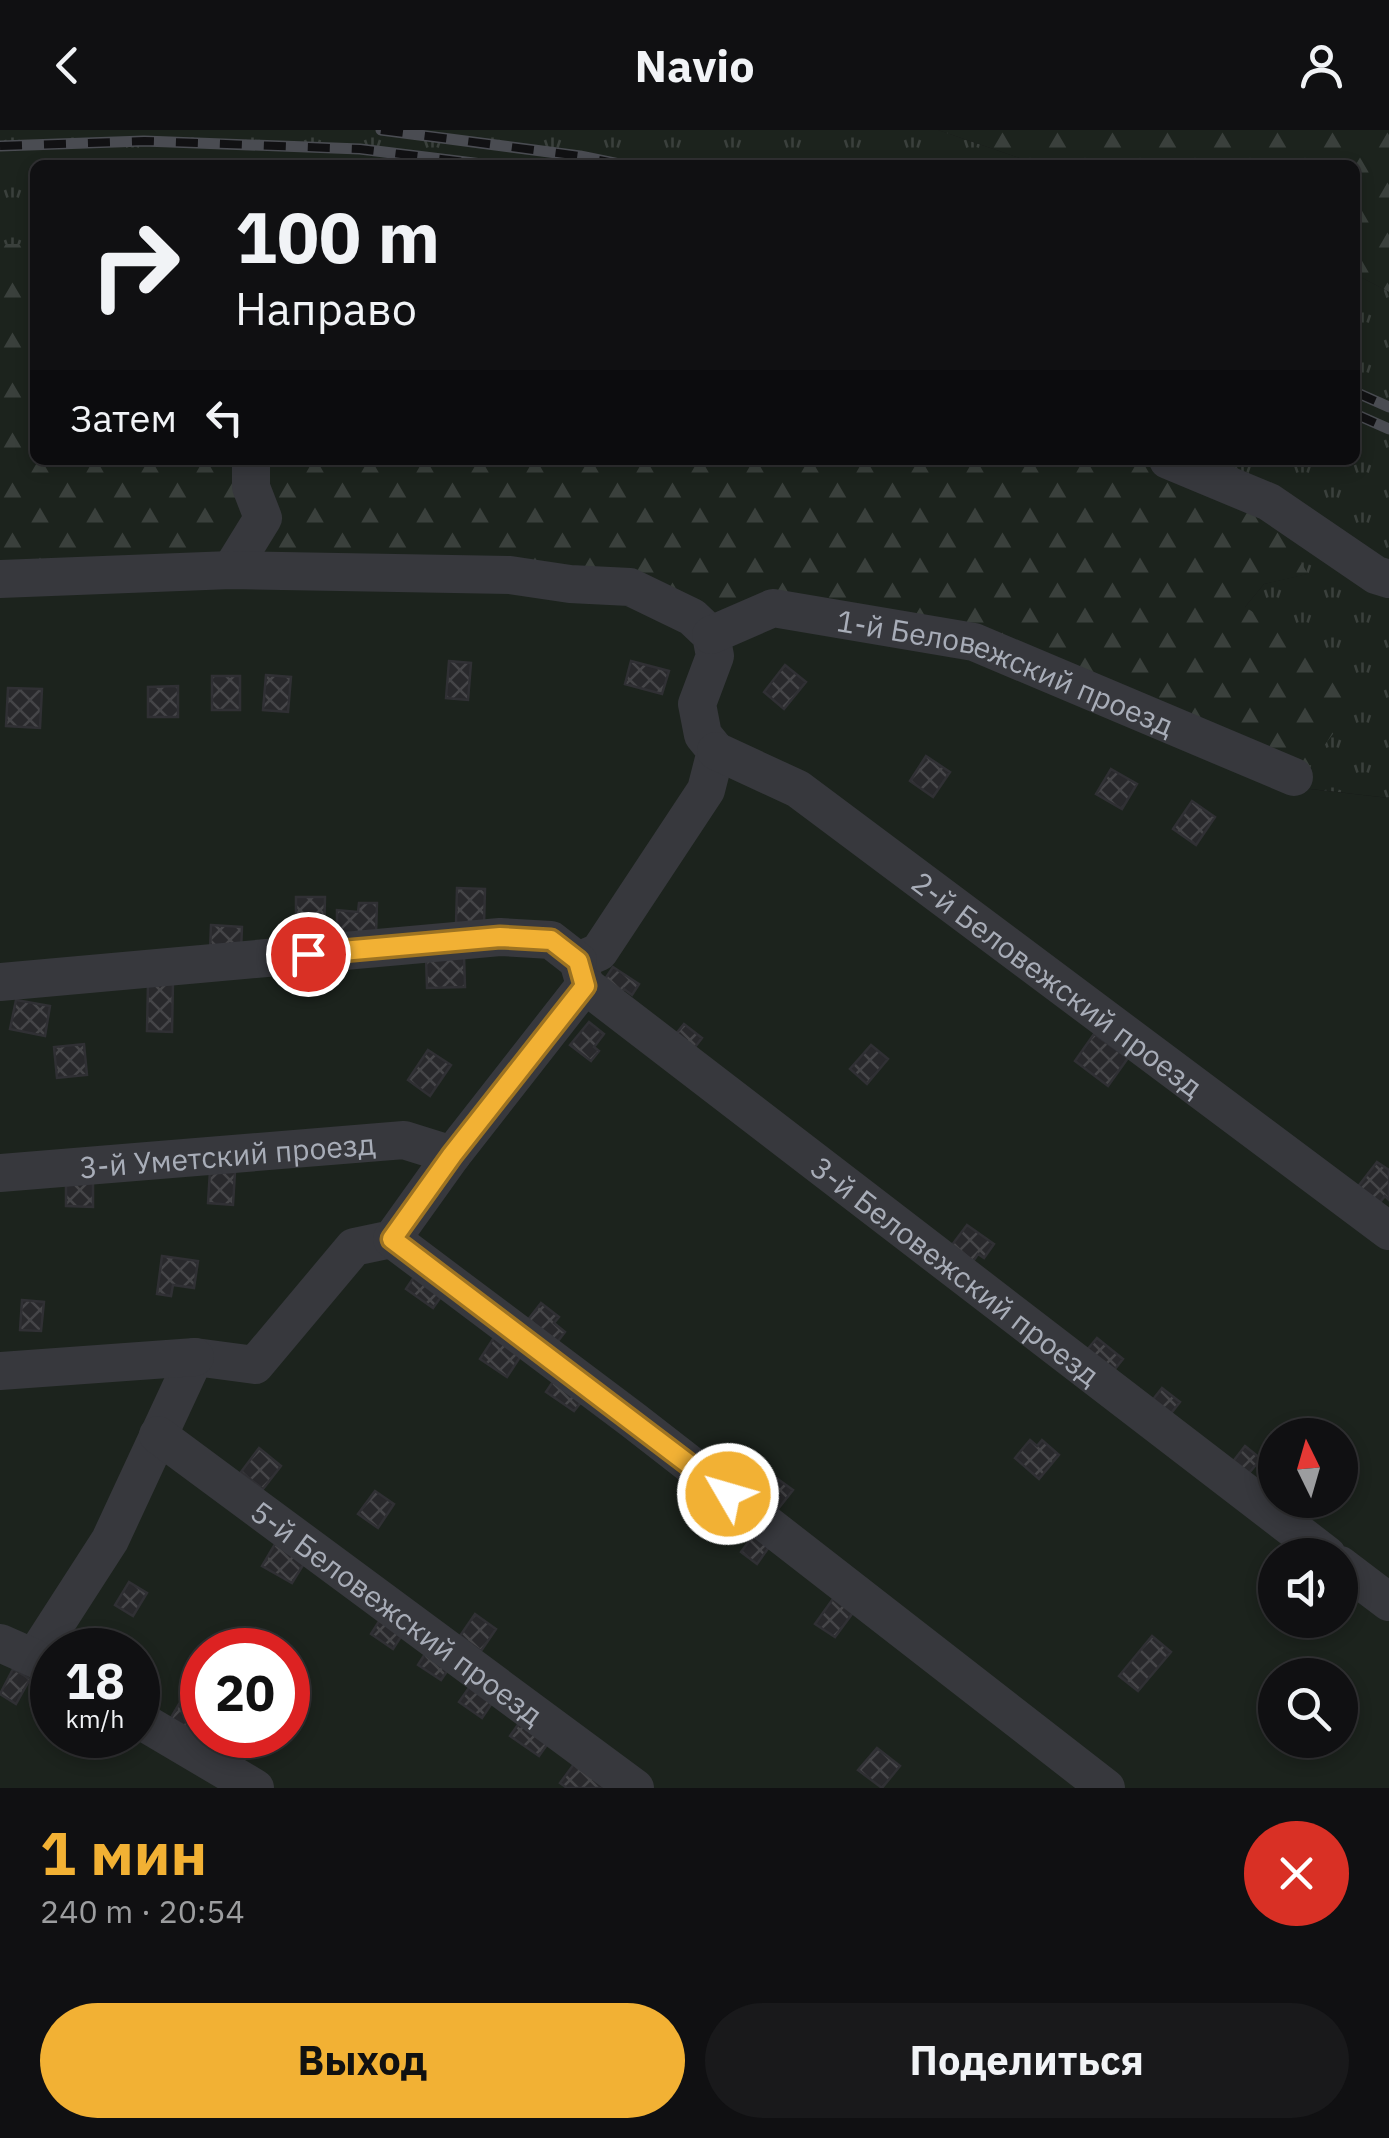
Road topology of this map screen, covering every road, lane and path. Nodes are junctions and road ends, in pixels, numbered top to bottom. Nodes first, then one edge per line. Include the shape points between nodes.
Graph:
1 (251, 465) edge
2 (1180, 465) edge
3 (231, 570) junction
4 (0, 579) edge
5 (1389, 579) edge
6 (711, 635) junction
7 (716, 751) junction
8 (1294, 778) dead end
9 (581, 973) junction
10 (0, 982) edge
11 (452, 1155) junction
12 (0, 1174) edge
13 (1389, 1230) edge
14 (392, 1239) junction
15 (195, 1357) junction
16 (0, 1371) edge
17 (158, 1435) junction
18 (1304, 1538) edge
19 (1358, 1579) edge
20 (1389, 1602) edge
21 (29, 1657) edge
22 (160, 1732) edge
23 (254, 1788) edge
24 (635, 1788) edge
25 (1106, 1788) edge

1 - 3 lane via 263,518
2 - 5 lane via 1269,502
3 - 4 lane
3 - 6 lane via 510,576 630,587 692,617
6 - 7 lane via 715,656 697,704 703,735
6 - 8 lane, 1-й Беловежский проезд via 773,608 974,642
7 - 9 lane via 706,790
7 - 13 lane, 2-й Беловежский проезд via 798,789
9 - 10 lane, 3-й Беловежский проезд via 551,940 500,937
9 - 11 lane
9 - 18 lane, 3-й Беловежский проезд
11 - 12 lane, 3-й Уметский проезд via 404,1140
11 - 14 lane
14 - 15 lane via 354,1247 255,1365
14 - 25 lane
15 - 16 lane
15 - 17 lane
17 - 21 lane via 110,1540
17 - 24 lane, 5-й Беловежский проезд
19 - 20 lane
22 - 23 lane

